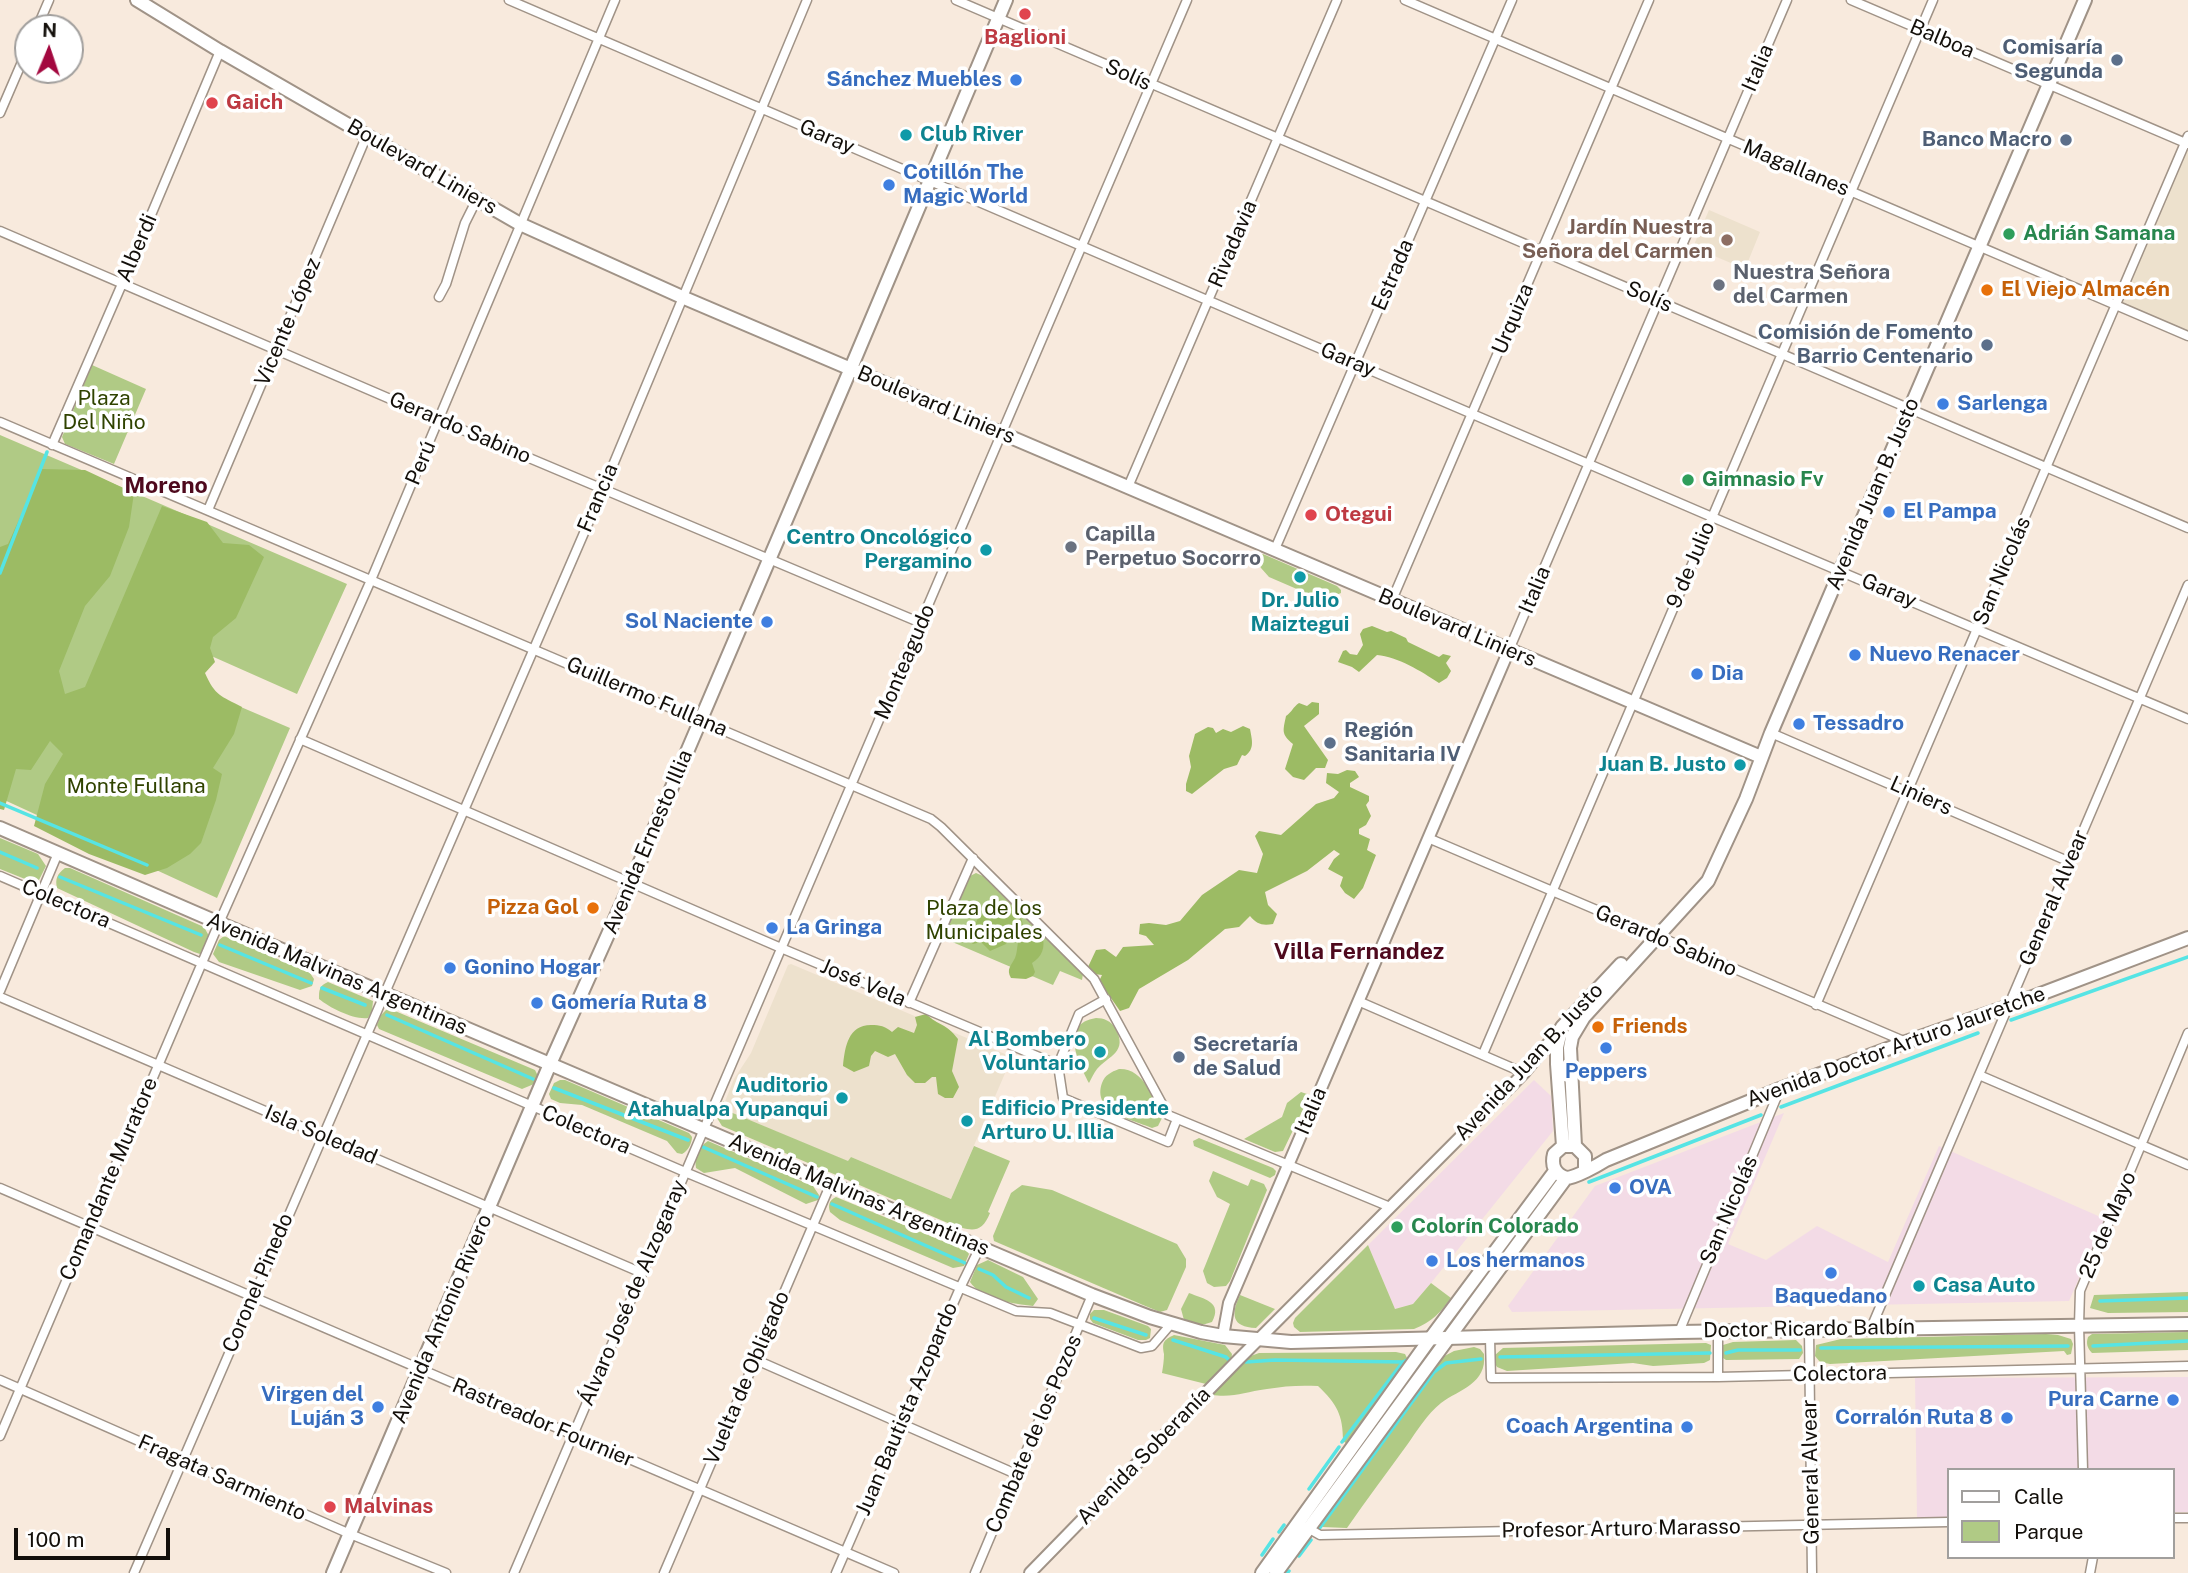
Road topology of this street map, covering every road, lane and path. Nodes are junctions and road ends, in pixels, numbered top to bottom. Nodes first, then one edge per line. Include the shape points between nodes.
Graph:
1 (137, 0) edge
2 (509, 0) edge
3 (615, 0) edge
4 (807, 0) edge
5 (956, 0) edge
6 (1006, 0) edge
7 (1187, 0) edge
8 (1337, 0) edge
9 (1405, 0) edge
10 (1512, 0) edge
11 (1649, 0) edge
12 (1787, 0) edge
13 (1851, 0) edge
14 (1933, 0) edge
15 (2085, 0) edge
16 (998, 18) junction
17 (1920, 30) junction
18 (1495, 38) junction
19 (599, 39) junction
20 (220, 51) junction
21 (14, 80) edge
22 (2048, 84) junction
23 (1151, 85) junction
24 (1611, 88) junction
25 (762, 109) junction
26 (0, 113) edge
27 (367, 135) junction
28 (1278, 138) junction
29 (1727, 139) junction
30 (2187, 141) edge
31 (929, 181) junction
32 (1852, 192) junction
33 (477, 199) junction
34 (1425, 201) junction
35 (520, 224) junction
36 (0, 231) edge
37 (1082, 247) junction
38 (1979, 247) junction
39 (1542, 251) junction
40 (122, 284) junction
41 (439, 297) dead end
42 (682, 297) junction
43 (1209, 300) junction
44 (1658, 301) junction
45 (2116, 305) junction
46 (2188, 336) edge
47 (276, 349) junction
48 (1781, 354) junction
49 (1356, 363) junction
50 (851, 368) junction
51 (1909, 409) junction
52 (1472, 414) junction
53 (439, 420) junction
54 (0, 422) edge
55 (1002, 433) junction
56 (52, 445) junction
57 (1589, 463) junction
58 (2046, 467) junction
59 (1128, 487) junction
60 (603, 489) junction
61 (208, 510) junction
62 (1712, 517) junction
63 (2188, 528) edge
64 (1275, 549) junction
65 (769, 558) junction
66 (1841, 571) junction
67 (371, 580) junction
68 (2188, 585) edge
69 (1392, 600) junction
70 (921, 623) junction
71 (1978, 629) junction
72 (533, 649) junction
73 (1509, 650) junction
74 (2140, 698) junction
75 (1633, 703) junction
76 (2188, 719) edge
77 (700, 720) junction
78 (1771, 733) junction
79 (300, 739) junction
80 (1761, 757) junction
81 (852, 786) junction
82 (1908, 790) junction
83 (464, 811) junction
84 (0, 828) edge
85 (1428, 838) junction
86 (58, 853) junction
87 (973, 858) junction
88 (2070, 862) junction
89 (0, 876) edge
90 (631, 883) junction
91 (1552, 891) junction
92 (41, 894) junction
93 (219, 923) junction
94 (1653, 936) junction
95 (2188, 938) edge
96 (782, 948) junction
97 (201, 963) junction
98 (0, 991) edge
99 (384, 994) junction
100 (0, 997) edge
101 (1107, 999) junction
102 (1358, 1000) junction
103 (909, 1003) junction
104 (1816, 1005) junction
105 (2009, 1006) junction
106 (1562, 1027) junction
107 (2188, 1033) edge
108 (367, 1035) junction
109 (1906, 1042) junction
110 (1483, 1054) junction
111 (158, 1064) junction
112 (550, 1065) junction
113 (1058, 1065) junction
114 (1524, 1073) junction
115 (1979, 1075) junction
116 (1780, 1089) junction
117 (532, 1107) junction
118 (1177, 1119) junction
119 (705, 1130) junction
120 (322, 1136) junction
121 (1569, 1146) junction
122 (2141, 1146) junction
123 (1585, 1156) junction
124 (1606, 1160) junction
125 (1288, 1164) junction
126 (2188, 1165) edge
127 (1585, 1170) junction
128 (685, 1172) junction
129 (1561, 1175) junction
130 (831, 1183) junction
131 (0, 1188) edge
132 (490, 1206) junction
133 (1390, 1207) junction
134 (812, 1224) junction
135 (90, 1227) junction
136 (980, 1247) junction
137 (642, 1273) junction
138 (960, 1288) junction
139 (1092, 1295) junction
140 (252, 1297) junction
141 (1171, 1324) junction
142 (2188, 1324) edge
143 (1080, 1325) junction
144 (2079, 1325) junction
145 (1871, 1328) junction
146 (1808, 1330) junction
147 (1718, 1331) junction
148 (1679, 1332) junction
149 (1223, 1336) junction
150 (1490, 1338) junction
151 (1259, 1339) junction
152 (1430, 1339) junction
153 (1448, 1339) junction
154 (754, 1359) junction
155 (2188, 1366) edge
156 (2080, 1368) junction
157 (420, 1369) junction
158 (1810, 1375) junction
159 (1718, 1377) junction
160 (0, 1380) edge
161 (20, 1389) junction
162 (902, 1424) junction
163 (0, 1436) edge
164 (572, 1436) junction
165 (182, 1461) junction
166 (2083, 1468) edge
167 (1016, 1474) junction
168 (699, 1490) junction
169 (1946, 1522) edge
170 (1303, 1525) junction
171 (1811, 1525) junction
172 (351, 1534) junction
173 (845, 1552) junction
174 (134, 1573) edge
175 (333, 1573) edge
176 (446, 1573) edge
177 (514, 1573) edge
178 (664, 1573) edge
179 (836, 1573) edge
180 (894, 1573) edge
181 (975, 1573) edge
182 (1030, 1573) edge
183 (1262, 1573) edge
184 (1276, 1573) edge
185 (1812, 1573) edge

1 - 20 main road, Boulevard Liniers
2 - 19 street, Garay
3 - 19 street, Perú
4 - 25 street, Francia
5 - 16 street, Solís
6 - 16 main road, Avenida Ernesto Illia
7 - 23 street, Monteagudo
8 - 28 street, Rivadavia
9 - 18 street, Magallanes
10 - 18 street, Estrada
11 - 24 street, Urquiza
12 - 29 street, Italia
13 - 17 street, Balboa
14 - 17 street, 9 de Julio
15 - 22 main road, Avenida Juan B. Justo
16 - 23 street, Solís
16 - 31 main road, Avenida Ernesto Illia
17 - 22 street, Balboa
17 - 32 street, 9 de Julio
18 - 24 street, Magallanes
18 - 34 street, Estrada
19 - 25 street, Garay
19 - 35 street, Perú
20 - 27 main road, Boulevard Liniers
20 - 40 street, Alberdi
21 - 26 street
22 - 30 street, Balboa
22 - 38 main road, Avenida Juan B. Justo
23 - 28 street, Solís
23 - 37 street, Monteagudo
24 - 29 street, Magallanes
24 - 39 street, Urquiza
25 - 31 street, Garay
25 - 42 street, Francia
27 - 33 main road, Boulevard Liniers
27 - 47 street, Vicente López
28 - 34 street, Solís
28 - 43 street, Rivadavia
29 - 32 street, Magallanes
29 - 44 street, Italia
30 - 45 street, San Nicolás
31 - 37 street, Garay
31 - 50 main road, Avenida Ernesto Illia
32 - 38 street, Magallanes
32 - 48 street, 9 de Julio
33 - 35 main road, Boulevard Liniers
33 - 41 street
34 - 39 street, Solís
34 - 49 street, Estrada
35 - 42 main road, Boulevard Liniers
35 - 53 street, Perú
36 - 40 street, Gerardo Sabino
37 - 43 street, Garay
37 - 55 street, Monteagudo
38 - 45 street, Magallanes
38 - 51 main road, Avenida Juan B. Justo
39 - 44 street, Solís
39 - 52 street, Urquiza
40 - 47 street, Gerardo Sabino
40 - 56 street, Alberdi
42 - 50 main road, Boulevard Liniers
42 - 60 street, Francia
43 - 49 street, Garay
43 - 59 street, Rivadavia
44 - 48 street, Solís
44 - 57 street, Italia
45 - 46 street, Magallanes
45 - 58 street, San Nicolás
47 - 53 street, Gerardo Sabino
47 - 61 street, Vicente López
48 - 51 street, Solís
48 - 62 street, 9 de Julio
49 - 52 street, Garay
49 - 64 street, Estrada
50 - 55 main road, Boulevard Liniers
50 - 65 main road, Avenida Ernesto Illia
51 - 58 street, Solís
51 - 66 main road, Avenida Juan B. Justo
52 - 57 street, Garay
52 - 69 street, Urquiza
53 - 60 street, Gerardo Sabino
53 - 67 street, Perú
54 - 56 street, Guillermo Fullana
55 - 59 main road, Boulevard Liniers
55 - 70 street, Monteagudo
56 - 61 street, Guillermo Fullana
57 - 62 street, Garay
57 - 73 street, Italia
58 - 63 street, Solís
58 - 71 street, San Nicolás
59 - 64 main road, Boulevard Liniers
60 - 65 street, Gerardo Sabino
60 - 72 street, Francia
61 - 67 street, Guillermo Fullana
62 - 66 street, Garay
62 - 75 street, 9 de Julio
64 - 69 main road, Boulevard Liniers
65 - 70 street, Gerardo Sabino
65 - 77 main road, Avenida Ernesto Illia
66 - 71 street, Garay
66 - 78 main road, Avenida Juan B. Justo
67 - 72 street, Guillermo Fullana
67 - 79 street, Perú
68 - 74 street, General Alvear
69 - 73 main road, Boulevard Liniers
70 - 81 street, Monteagudo
71 - 74 street, Garay
71 - 82 street, San Nicolás
72 - 77 street, Guillermo Fullana
72 - 83 street, Francia
73 - 75 main road, Boulevard Liniers
73 - 85 street, Italia
74 - 76 street, Garay
74 - 88 street, General Alvear
75 - 80 main road, Boulevard Liniers
75 - 91 street, 9 de Julio
77 - 81 street, Guillermo Fullana
77 - 90 main road, Avenida Ernesto Illia
78 - 80 main road, Avenida Juan B. Justo
78 - 82 street, Liniers
79 - 83 street, José Vela
79 - 93 street, Perú
80 - 94 main road, Avenida Juan B. Justo via 1703,878
81 - 87 street, Guillermo Fullana via 931,819
81 - 96 street, Monteagudo
82 - 88 street, Liniers
82 - 104 street, San Nicolás
83 - 90 street, José Vela
83 - 99 street, Francia
84 - 86 main road, Avenida Malvinas Argentinas
85 - 91 street, Gerardo Sabino
85 - 102 street, Italia
86 - 92 street
86 - 93 main road, Avenida Malvinas Argentinas
87 - 101 street, Guillermo Fullana via 1081,965
87 - 103 street
88 - 105 street, General Alvear
89 - 92 street, Colectora
90 - 96 street, José Vela
90 - 112 main road, Avenida Ernesto Illia
91 - 94 street, Gerardo Sabino
91 - 110 street, 9 de Julio
92 - 97 street, Colectora
92 - 98 street
93 - 97 street, Comandante Muratore
93 - 99 main road, Avenida Malvinas Argentinas
94 - 104 street, Gerardo Sabino
94 - 106 main road, Avenida Juan B. Justo
94 - 121 main road, Avenida Juan B. Justo via 1577,1028 1570,1048
95 - 105 main road, Avenida Doctor Arturo Jauretche
96 - 103 street, José Vela
96 - 119 street, Monteagudo
97 - 108 street, Colectora
97 - 111 street, Comandante Muratore
99 - 108 street, Coronel Pinedo
99 - 112 main road, Avenida Malvinas Argentinas
100 - 111 street, Isla Soledad
101 - 113 street via 1079,1014
101 - 118 street, Guillermo Fullana via 1168,1115
102 - 110 street
102 - 125 street, Italia
103 - 113 street, José Vela
104 - 109 street, Gerardo Sabino
105 - 109 main road, Avenida Doctor Arturo Jauretche
105 - 115 street, General Alvear
106 - 114 street, Avenida Juan B. Justo
106 - 121 main road via 1557,1064
107 - 122 street, 25 de Mayo
108 - 117 street, Colectora
108 - 120 street, Coronel Pinedo
109 - 116 main road, Avenida Doctor Arturo Jauretche
110 - 114 street
111 - 120 street, Isla Soledad
111 - 135 street, Comandante Muratore
112 - 117 main road, Avenida Antonio Rivero
112 - 119 main road, Avenida Malvinas Argentinas
113 - 118 street via 1063,1098 1168,1142
114 - 133 street, Avenida Juan B. Justo
115 - 122 street
115 - 145 street, General Alvear
116 - 124 main road, Avenida Doctor Arturo Jauretche
116 - 148 street, San Nicolás
117 - 128 street, Colectora
117 - 132 main road, Avenida Antonio Rivero
118 - 125 street
119 - 128 street, Álvaro José de Alzogaray
119 - 130 main road, Avenida Malvinas Argentinas
120 - 132 street, Isla Soledad
120 - 140 street, Coronel Pinedo
121 - 123 main road
121 - 129 main road via 1554,1154 1553,1166
122 - 126 street
122 - 144 street, 25 de Mayo via 2080,1291
123 - 124 main road
123 - 127 main road
124 - 127 main road, Avenida Doctor Arturo Jauretche
125 - 133 street
125 - 149 street, Italia via 1229,1303
127 - 129 main road, Avenida Doctor Arturo Jauretche via 1577,1177
128 - 134 street, Colectora
128 - 137 street, Álvaro José de Alzogaray
129 - 152 main road
129 - 153 main road
130 - 134 street, Vuelta de Obligado
130 - 136 main road, Avenida Malvinas Argentinas
131 - 135 street, Rastreador Fournier
132 - 137 street, Isla Soledad
132 - 157 main road, Avenida Antonio Rivero
133 - 151 street, Avenida Juan B. Justo
134 - 138 street, Colectora
134 - 154 street, Vuelta de Obligado
135 - 140 street, Rastreador Fournier
135 - 161 street, Comandante Muratore
136 - 138 street, Juan Bautista Azopardo
136 - 139 main road, Avenida Malvinas Argentinas
137 - 164 street, Álvaro José de Alzogaray
138 - 143 street, Colectora via 1016,1311 1050,1313
138 - 162 street, Juan Bautista Azopardo
139 - 141 main road, Avenida Malvinas Argentinas
139 - 143 street, Combate de los Pozos
140 - 157 street, Rastreador Fournier
140 - 165 street, Coronel Pinedo
141 - 143 street, Colectora via 1152,1346 1141,1348
141 - 149 main road, Avenida Malvinas Argentinas
142 - 144 main road, Doctor Ricardo Balbín
143 - 167 street, Combate de los Pozos
144 - 145 main road, Doctor Ricardo Balbín
144 - 156 street, 25 de Mayo
145 - 146 main road, Doctor Ricardo Balbín
146 - 147 main road, Doctor Ricardo Balbín
146 - 158 street, General Alvear
147 - 148 main road, Doctor Ricardo Balbín
147 - 159 street
148 - 150 main road, Doctor Ricardo Balbín
149 - 151 main road, Avenida Malvinas Argentinas
150 - 153 main road, Doctor Ricardo Balbín
150 - 159 street, Colectora via 1491,1378
151 - 152 main road, Avenida Malvinas Argentinas
151 - 182 street, Avenida Soberanía
152 - 153 main road, Doctor Ricardo Balbín
152 - 170 main road
153 - 170 main road
154 - 162 street
154 - 168 street, Vuelta de Obligado
155 - 156 street, Colectora
156 - 158 street, Colectora
156 - 166 street, 25 de Mayo
157 - 164 street, Rastreador Fournier
157 - 172 main road, Avenida Antonio Rivero
158 - 159 street, Colectora
158 - 171 street, General Alvear
160 - 161 street, Fragata Sarmiento
161 - 163 street, Comandante Muratore
161 - 165 street, Fragata Sarmiento
162 - 167 street
162 - 173 street, Juan Bautista Azopardo
164 - 168 street, Rastreador Fournier
164 - 177 street, Álvaro José de Alzogaray
165 - 172 street, Fragata Sarmiento
165 - 174 street, Coronel Pinedo
167 - 181 street, Combate de los Pozos
168 - 173 street, Rastreador Fournier
168 - 178 street, Vuelta de Obligado
169 - 171 street, Profesor Arturo Marasso
170 - 171 street, Profesor Arturo Marasso via 1328,1535
170 - 183 main road
170 - 184 main road
171 - 185 street, General Alvear
172 - 175 main road, Avenida Antonio Rivero
172 - 176 street, Fragata Sarmiento
173 - 179 street, Juan Bautista Azopardo
173 - 180 street, Rastreador Fournier

